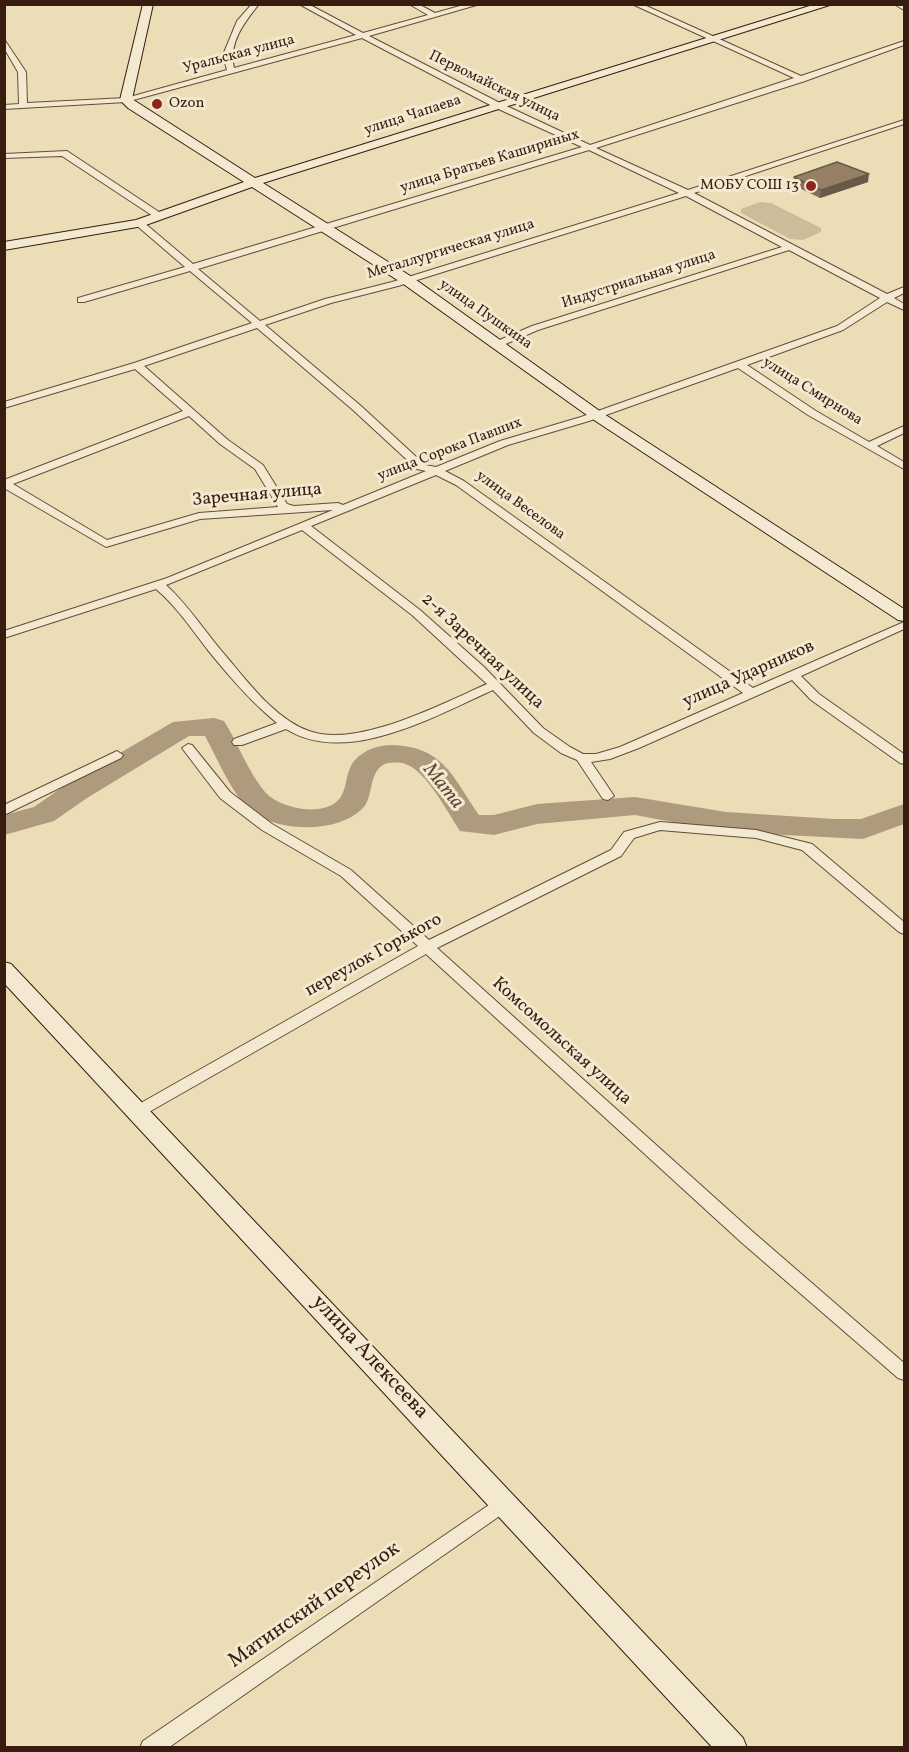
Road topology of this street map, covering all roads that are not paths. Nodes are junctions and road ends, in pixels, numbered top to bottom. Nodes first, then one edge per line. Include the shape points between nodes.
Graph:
1 (148, 4) edge
2 (256, 4) edge
3 (302, 4) edge
4 (412, 4) edge
5 (477, 4) edge
6 (635, 4) edge
7 (828, 4) edge
8 (897, 4) edge
9 (904, 8) edge
10 (435, 16) junction
11 (361, 37) junction
12 (711, 40) junction
13 (4, 41) edge
14 (904, 43) edge
15 (4, 61) edge
16 (17, 62) junction
17 (231, 71) junction
18 (802, 79) junction
19 (126, 100) junction
20 (497, 105) junction
21 (23, 106) junction
22 (4, 107) edge
23 (904, 122) edge
24 (586, 147) junction
25 (4, 156) edge
26 (255, 182) junction
27 (687, 194) junction
28 (159, 216) junction
29 (139, 223) junction
30 (325, 227) junction
31 (4, 246) edge
32 (790, 247) junction
33 (193, 267) junction
34 (407, 280) junction
35 (904, 291) edge
36 (888, 297) junction
37 (81, 300) dead end
38 (904, 307) edge
39 (262, 325) junction
40 (498, 344) junction
41 (739, 364) junction
42 (137, 365) junction
43 (4, 405) edge
44 (191, 412) junction
45 (596, 415) junction
46 (904, 429) edge
47 (870, 445) junction
48 (904, 466) edge
49 (435, 470) junction
50 (5, 483) edge
51 (353, 505) junction
52 (296, 510) junction
53 (303, 526) junction
54 (158, 584) junction
55 (904, 616) edge
56 (904, 625) edge
57 (4, 635) edge
58 (794, 675) junction
59 (494, 686) junction
60 (751, 693) junction
61 (286, 724) junction
62 (238, 742) dead end
63 (188, 748) dead end
64 (117, 755) dead end
65 (582, 758) junction
66 (904, 760) edge
67 (608, 796) dead end
68 (4, 811) edge
69 (904, 929) edge
70 (427, 947) junction
71 (4, 969) edge
72 (137, 1112) junction
73 (904, 1373) edge
74 (505, 1502) junction
75 (150, 1748) edge
76 (733, 1748) edge

1 - 19 street
2 - 17 street via 241,21 227,55
3 - 11 street, Первомайская улица
4 - 10 street
5 - 10 street, Уральская улица
6 - 12 street
7 - 12 street, улица Чапаева
8 - 9 street
10 - 11 street, Уральская улица
11 - 17 street, Уральская улица
11 - 20 street, Первомайская улица
12 - 18 street
12 - 20 street, улица Чапаева
13 - 16 street
14 - 18 street, улица Братьев Кашириных
15 - 16 street
16 - 21 street via 22,72
17 - 19 street, Уральская улица
18 - 24 street, улица Братьев Кашириных
19 - 21 street, Уральская улица
19 - 26 street, улица Пушкина
20 - 24 street, Первомайская улица
20 - 26 street, улица Чапаева
21 - 22 street, Уральская улица
23 - 27 street, Металлургическая улица
24 - 27 street, Первомайская улица
24 - 30 street, улица Братьев Кашириных
25 - 28 street via 64,153
26 - 28 street, улица Чапаева
26 - 30 street, улица Пушкина
27 - 32 street, Первомайская улица
27 - 34 street, Металлургическая улица
28 - 29 street, улица Чапаева
29 - 31 street, улица Чапаева
29 - 33 street, улица Веселова
30 - 33 street, улица Братьев Кашириных
30 - 34 street, улица Пушкина
32 - 36 street, Первомайская улица
32 - 40 street, Индустриальная улица via 536,328
33 - 37 street, улица Братьев Кашириных
33 - 39 street, улица Веселова
34 - 39 street, Металлургическая улица via 328,301
34 - 40 street, улица Пушкина
35 - 36 street, улица Сорока Павших
36 - 38 street, Первомайская улица
36 - 41 street, улица Сорока Павших via 840,328
39 - 42 street, Металлургическая улица
39 - 49 street, улица Веселова via 421,467
40 - 45 street, улица Пушкина
41 - 45 street, улица Сорока Павших
41 - 47 street, улица Смирнова
42 - 43 street, Металлургическая улица
42 - 44 street
44 - 50 street
44 - 52 street via 259,467 284,506
45 - 49 street, улица Сорока Павших via 504,443
45 - 55 street, улица Пушкина
46 - 47 street, улица Смирнова
47 - 48 street, улица Смирнова
49 - 51 street, улица Сорока Павших
49 - 60 street, улица Веселова via 460,483
50 - 52 street, Заречная улица via 106,544 199,516
51 - 52 street, Заречная улица
51 - 53 street, улица Сорока Павших
53 - 54 street, улица Сорока Павших
53 - 59 street, 2-я Заречная улица via 427,622
54 - 57 street, улица Сорока Павших
54 - 61 street via 195,622 226,664
56 - 58 street, улица Ударников
58 - 60 street, улица Ударников
58 - 66 street via 815,697
59 - 61 street via 364,738 336,740 306,735
59 - 65 street, 2-я Заречная улица via 523,716
60 - 65 street, улица Ударников via 650,739 606,755
61 - 62 street
63 - 70 street, Комсомольская улица via 225,795 267,827 346,873
64 - 68 street
65 - 67 street, 2-я Заречная улица
69 - 70 street, переулок Горького via 807,847 756,834 660,826 629,836 616,853
70 - 72 street, переулок Горького
70 - 73 street, Комсомольская улица via 747,1237
71 - 72 street, улица Алексеева
72 - 74 street, улица Алексеева
74 - 75 street, Матинский переулок
74 - 76 street, улица Алексеева

